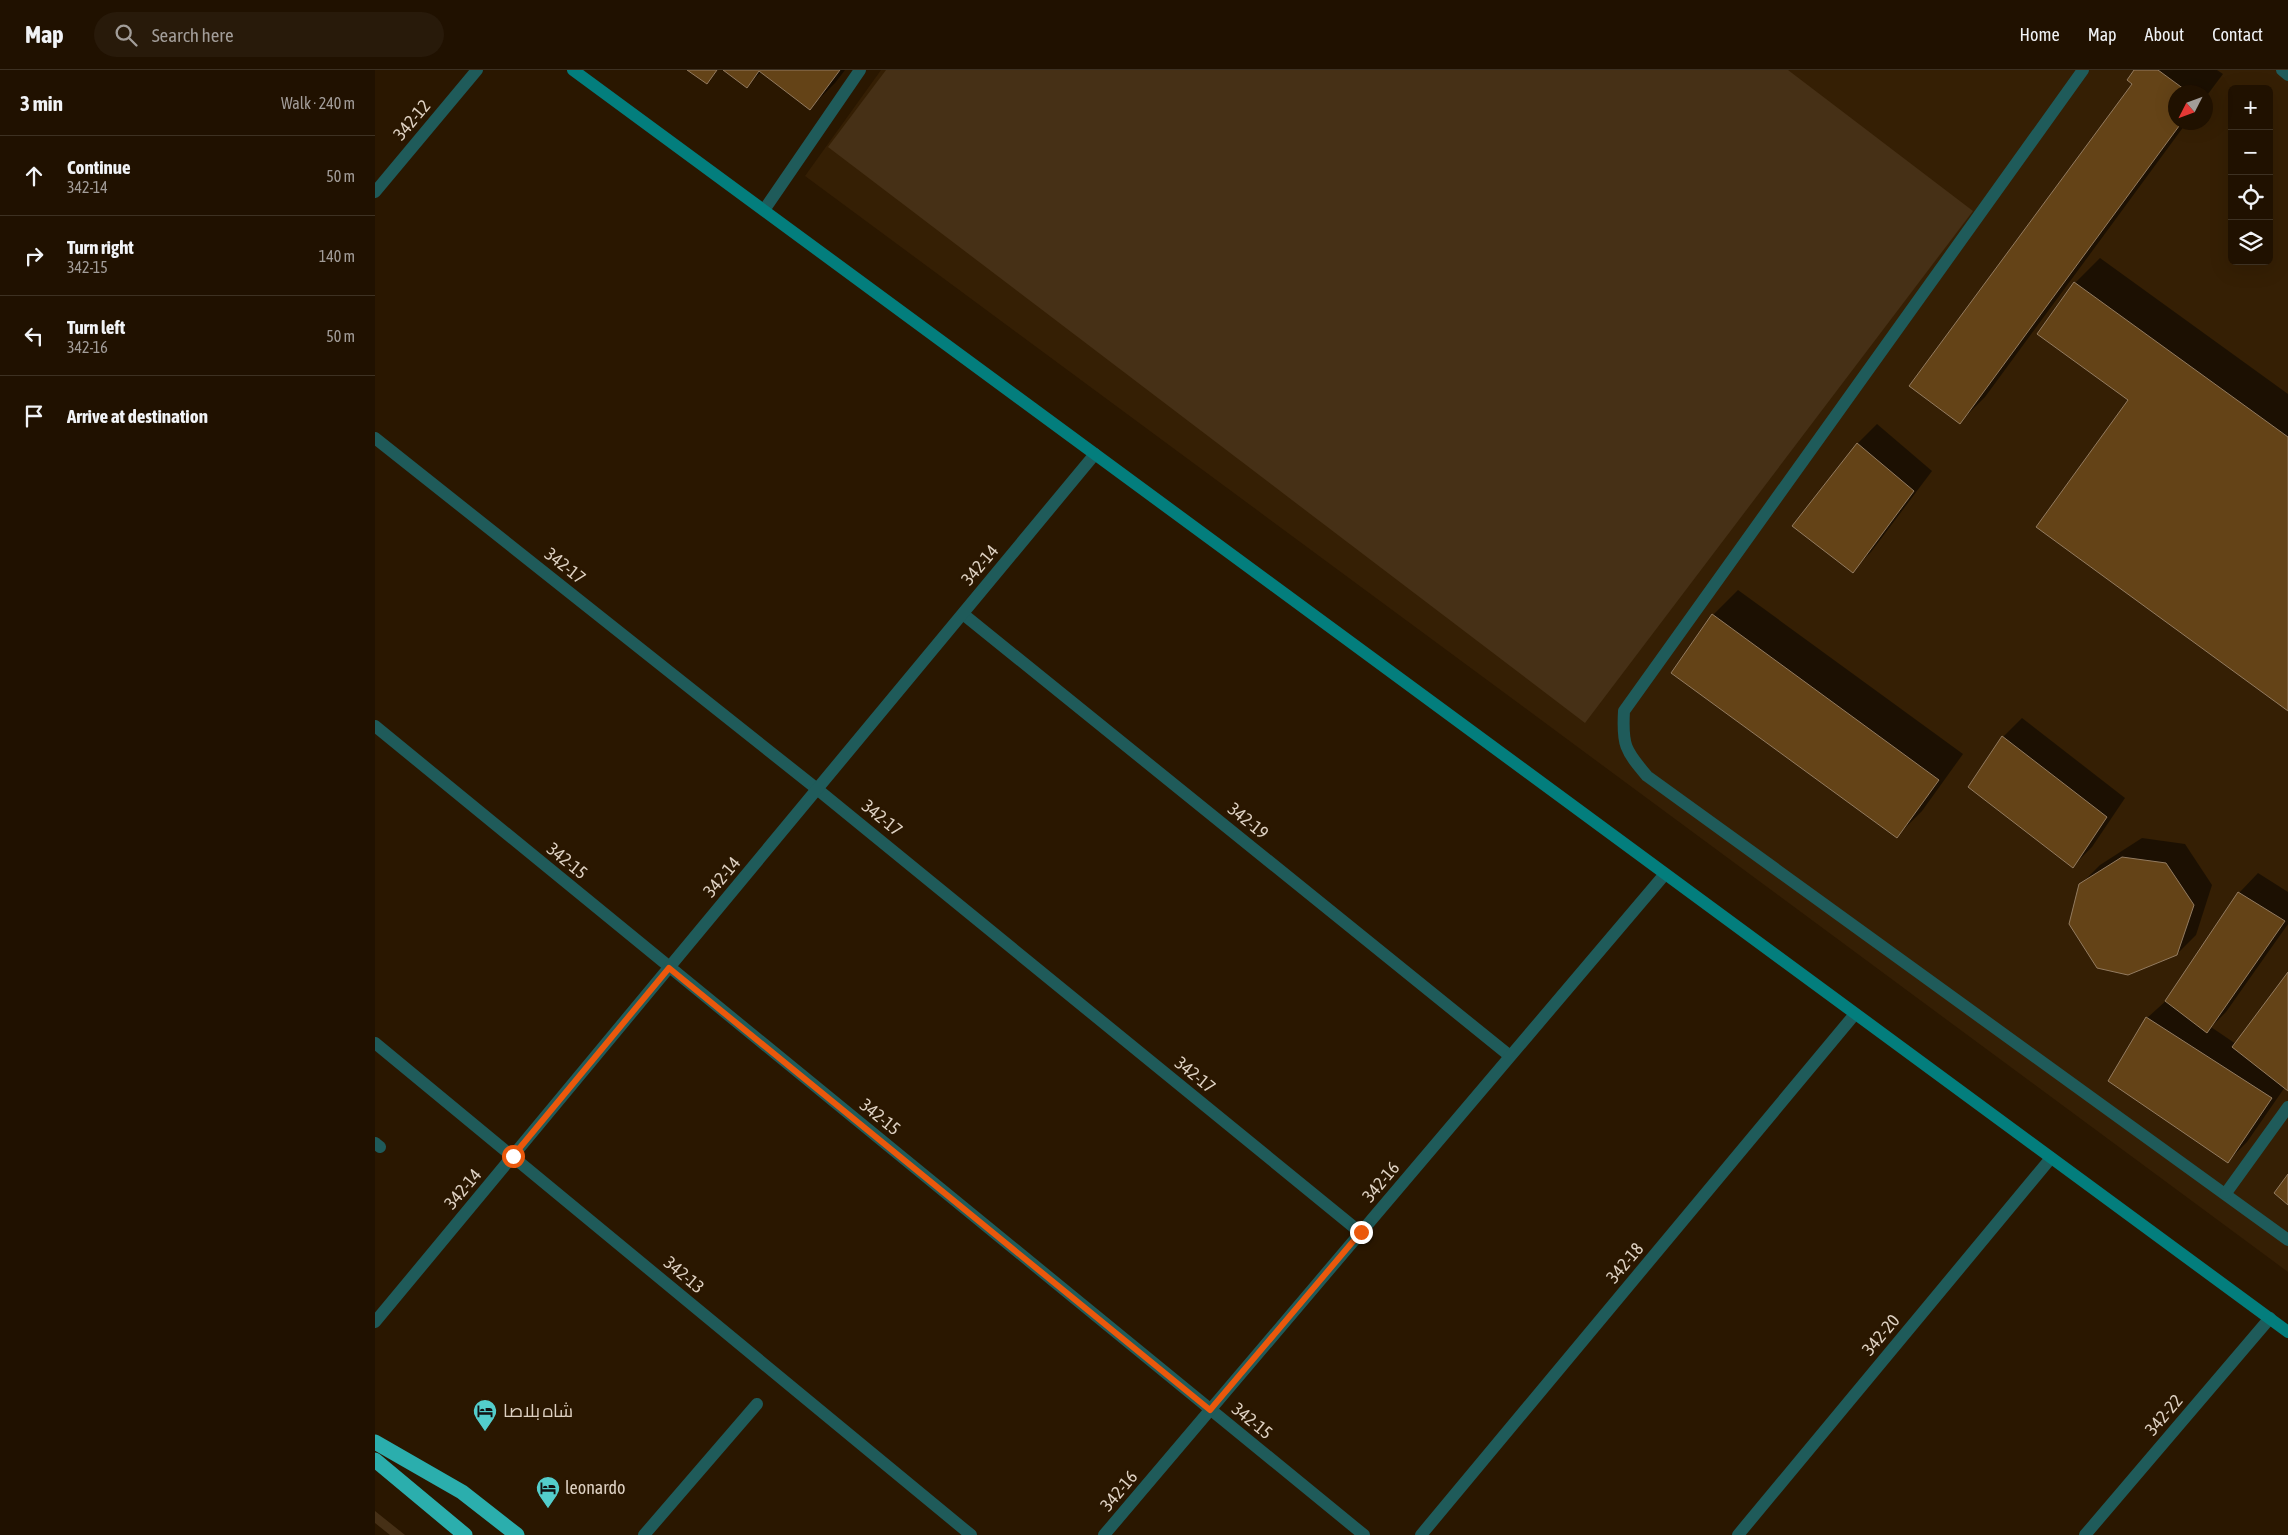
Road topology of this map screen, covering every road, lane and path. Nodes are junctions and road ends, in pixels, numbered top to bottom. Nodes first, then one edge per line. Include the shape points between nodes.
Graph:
1 (477, 70) edge
2 (573, 70) edge
3 (860, 70) edge
4 (2083, 70) edge
5 (2282, 70) edge
6 (2288, 75) edge
7 (375, 192) edge
8 (764, 210) junction
9 (375, 438) edge
10 (1095, 454) junction
11 (963, 614) junction
12 (375, 726) edge
13 (817, 789) junction
14 (1665, 874) junction
15 (669, 968) junction
16 (1855, 1014) junction
17 (375, 1043) edge
18 (1510, 1056) junction
19 (2288, 1107) edge
20 (513, 1156) junction
21 (2051, 1158) junction
22 (2226, 1193) junction
23 (1361, 1232) junction
24 (2288, 1240) edge
25 (2270, 1318) junction
26 (375, 1322) edge
27 (2288, 1332) edge
28 (757, 1404) dead end
29 (1210, 1410) junction
30 (375, 1442) edge
31 (375, 1460) edge
32 (465, 1535) edge
33 (517, 1535) edge
34 (644, 1535) edge
35 (971, 1535) edge
36 (1104, 1535) edge
37 (1364, 1535) edge
38 (1421, 1535) edge
39 (1738, 1535) edge
40 (2085, 1535) edge

1 - 7 street, 342-12
2 - 8 street
3 - 8 street
4 - 22 street via 1624,711 1622,736 1631,758 1647,776
5 - 6 street
8 - 10 street
9 - 13 street, 342-17
10 - 11 street, 342-14
10 - 14 street
11 - 13 street, 342-14
11 - 18 street, 342-19
12 - 15 street, 342-15
13 - 15 street, 342-14
13 - 23 street, 342-17
14 - 16 street
14 - 18 street, 342-16
15 - 20 street, 342-14
15 - 29 street, 342-15
16 - 21 street
16 - 38 street, 342-18
17 - 20 street, 342-13
18 - 23 street, 342-16
19 - 22 street
20 - 26 street, 342-14
20 - 35 street, 342-13
21 - 25 street
21 - 39 street, 342-20
22 - 24 street
23 - 29 street, 342-16
25 - 27 street
25 - 40 street, 342-22
28 - 34 street
29 - 36 street, 342-16
29 - 37 street, 342-15
30 - 33 highway via 462,1492
31 - 32 highway

